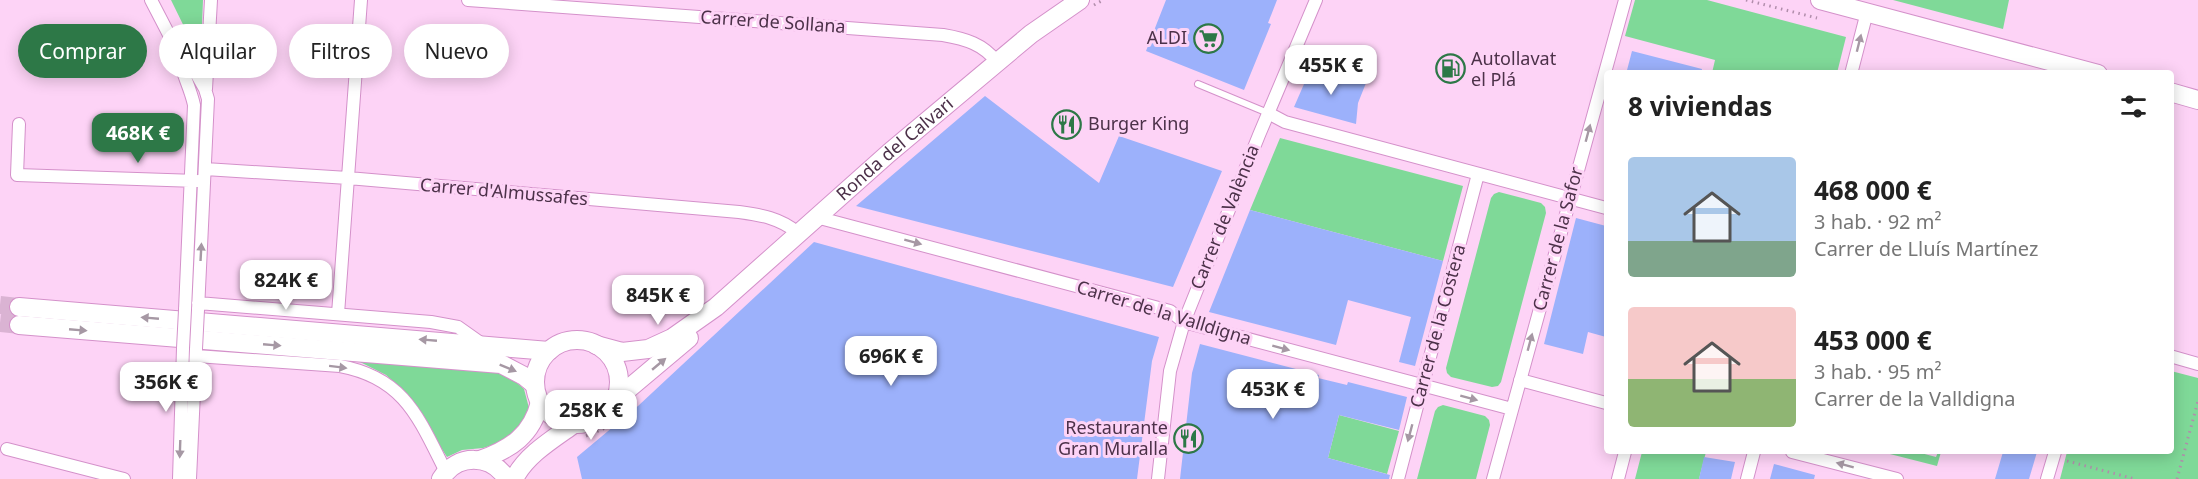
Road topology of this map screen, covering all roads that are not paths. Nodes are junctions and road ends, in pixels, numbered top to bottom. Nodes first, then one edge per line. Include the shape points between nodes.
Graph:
1 (151, 0) edge
2 (211, 0) edge
3 (361, 0) edge
4 (468, 0) edge
5 (1080, 0) edge
6 (1316, 0) edge
7 (1625, 0) edge
8 (1820, 0) edge
9 (623, 6) edge
10 (1858, 7) edge
11 (163, 24) edge
12 (997, 62) junction
13 (1606, 70) edge
14 (1851, 70) edge
15 (2084, 70) edge
16 (1604, 76) edge
17 (185, 78) edge
18 (199, 78) edge
19 (1198, 84) dead end
20 (206, 90) junction
21 (2174, 93) edge
22 (2198, 100) edge
23 (1268, 113) junction
24 (19, 123) dead end
25 (1478, 174) junction
26 (205, 175) junction
27 (348, 178) junction
28 (190, 181) junction
29 (1570, 198) junction
30 (1604, 206) edge
31 (816, 217) junction
32 (798, 233) junction
33 (198, 307) junction
34 (716, 307) junction
35 (338, 314) junction
36 (1184, 322) junction
37 (483, 345) junction
38 (596, 345) junction
39 (549, 351) junction
40 (196, 353) junction
41 (2174, 357) edge
42 (2198, 364) edge
43 (1520, 380) junction
44 (534, 385) junction
45 (1422, 385) junction
46 (614, 401) junction
47 (540, 402) junction
48 (1604, 402) edge
49 (1512, 409) junction
50 (574, 424) junction
51 (7, 449) dead end
52 (1624, 454) edge
53 (1753, 454) edge
54 (1800, 454) edge
55 (2054, 454) edge
56 (480, 460) junction
57 (444, 476) edge
58 (124, 479) edge
59 (179, 479) edge
60 (190, 479) edge
61 (507, 479) edge
62 (514, 479) edge
63 (1158, 479) edge
64 (1398, 479) edge
65 (1492, 479) edge
66 (1618, 479) edge
67 (1747, 479) edge
68 (1898, 479) edge
69 (2048, 479) edge

1 - 11 street
2 - 20 street
3 - 27 street
4 - 9 street, Carrer de Sollana
5 - 12 street, Ronda del Calvari
6 - 23 street, Carrer de València
13 -> 7 street, Carrer de la Safor
8 - 10 street
9 - 12 street, Carrer de Sollana via 943,35 978,45
14 -> 10 street
10 - 15 street
12 - 31 street, Ronda del Calvari
29 -> 16 street, Carrer de la Safor
17 - 28 street via 194,105
18 - 20 street
19 - 23 lane
20 - 26 street
21 - 22 street
23 - 25 street via 1285,123
23 - 36 street, Carrer de València
24 - 28 street, Carrer d'Almussafes via 17,175
25 - 29 street
25 - 45 street, Carrer de la Costera
26 - 27 street, Carrer d'Almussafes
26 - 28 street, Carrer d'Almussafes
33 -> 26 street
27 - 32 street, Carrer d'Almussafes via 740,212 775,219
27 - 35 street
28 -> 59 street, bridge
29 - 30 street
43 -> 29 street, Carrer de la Safor
31 - 32 street, Ronda del Calvari
31 -> 36 street, Carrer de la Valldigna via 1170,311
32 - 34 street, Ronda del Calvari
33 - 35 street
33 - 40 street, bridge
34 - 38 street, Ronda del Calvari via 672,338 648,349 622,352
46 -> 34 street, Ronda del Calvari via 703,325
35 - 37 street via 458,327
36 -> 45 street, Carrer de la Valldigna
36 - 63 street, Carrer de València via 1170,371
37 - 39 street
37 -> 44 street via 20,316 501,364
38 - 39 street via 567,342
38 - 46 street via 617,370
39 - 44 street via 536,372
40 -> 57 street via 340,366 381,379 404,398 423,428
40 - 60 street
41 - 42 street
43 - 48 street
43 - 49 street, Carrer de la Safor
44 - 47 street
45 -> 49 street, Carrer de la Valldigna
45 -> 64 street, Carrer de la Costera
46 - 50 street via 598,419
47 - 50 street via 554,418
47 - 56 street via 532,424 520,440
49 - 65 street, Carrer de la Safor
50 - 62 street via 524,464
51 - 58 street
52 - 66 street
53 - 67 street
68 -> 54 street
55 - 69 street
56 - 57 street via 461,461
56 - 61 street via 496,466

